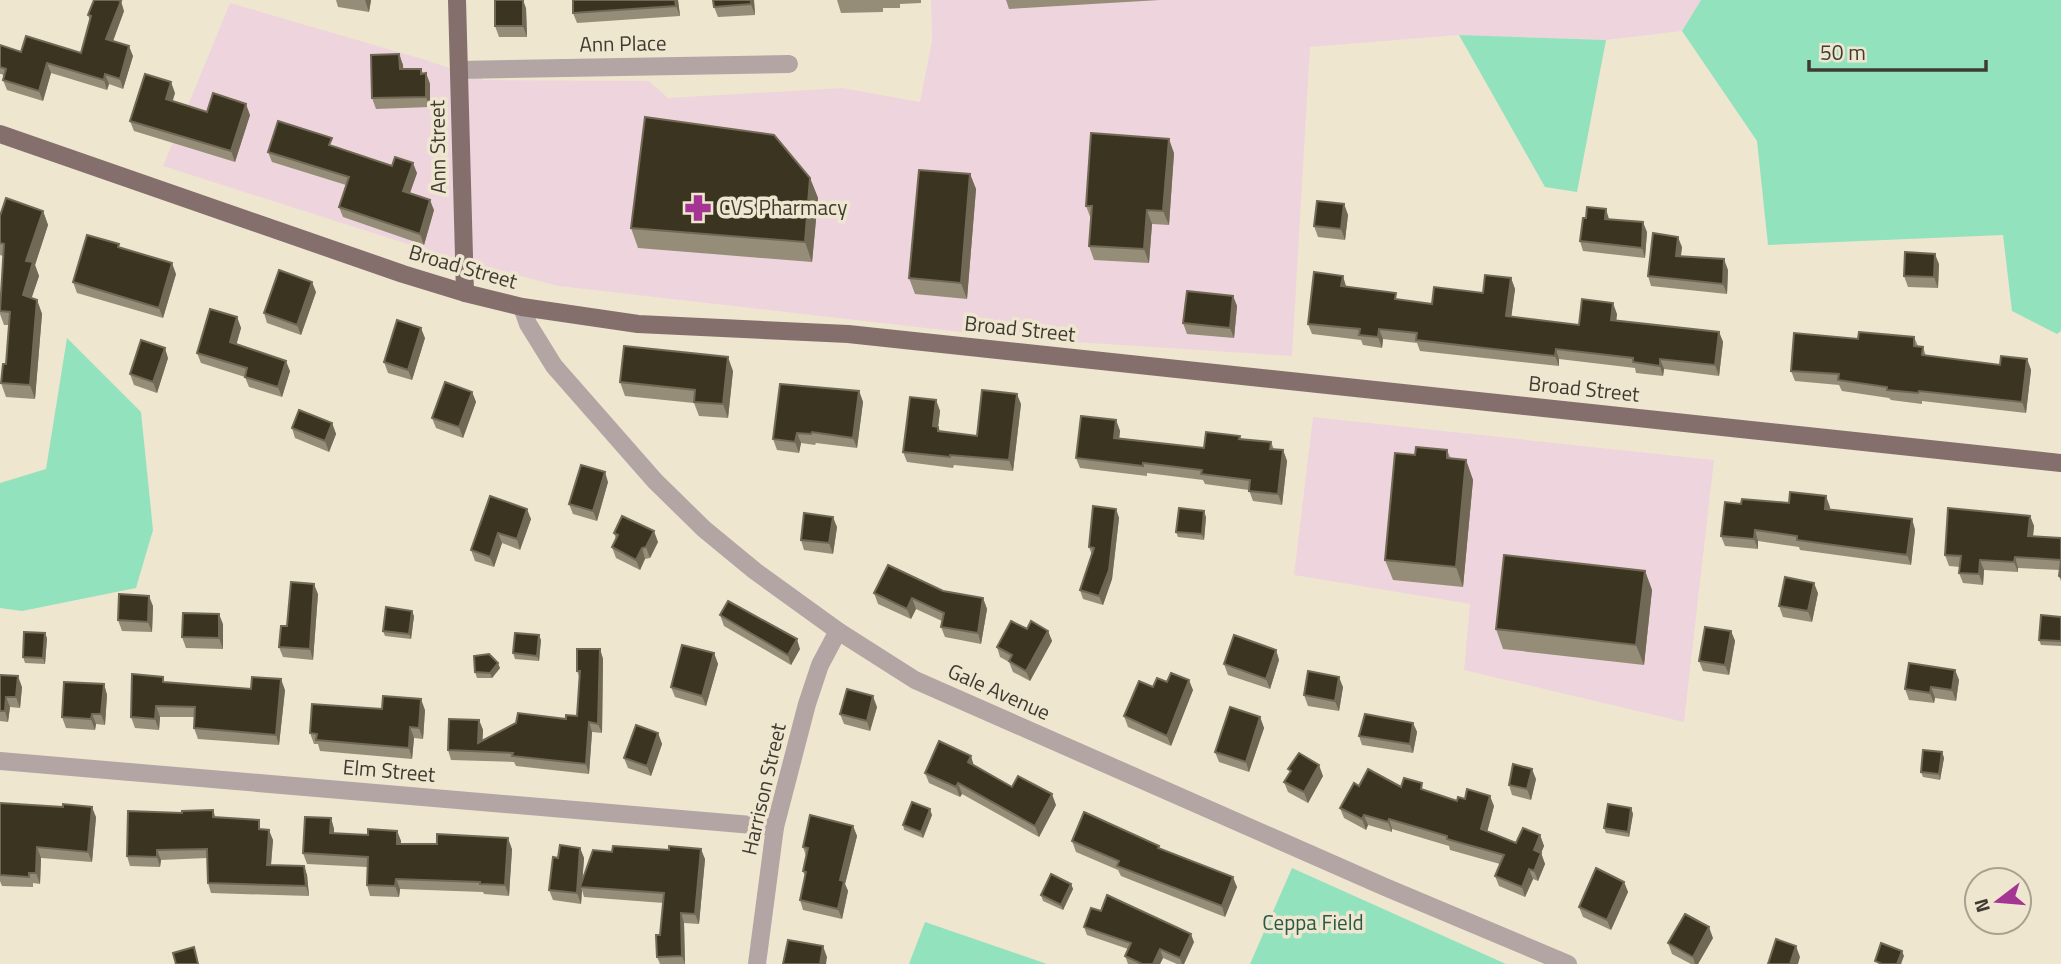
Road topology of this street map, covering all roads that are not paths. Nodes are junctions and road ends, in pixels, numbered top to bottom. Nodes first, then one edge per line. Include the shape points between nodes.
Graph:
1 (457, 0) edge
2 (789, 64) dead end
3 (458, 70) junction
4 (0, 134) edge
5 (465, 293) junction
6 (522, 307) junction
7 (2061, 463) edge
8 (838, 631) junction
9 (0, 761) edge
10 (775, 827) junction
11 (757, 964) edge
12 (1568, 964) edge

1 - 3 main road, Ann Street
2 - 3 street, Ann Place
3 - 5 main road, Ann Street
4 - 5 main road, Broad Street
5 - 6 main road, Broad Street
6 - 7 main road, Broad Street via 638,324 848,334
6 - 8 street, Gale Avenue via 554,366 655,481 755,571
8 - 10 street, Harrison Street via 811,691
8 - 12 street, Gale Avenue via 927,685
9 - 10 street, Elm Street
10 - 11 street, Harrison Street

